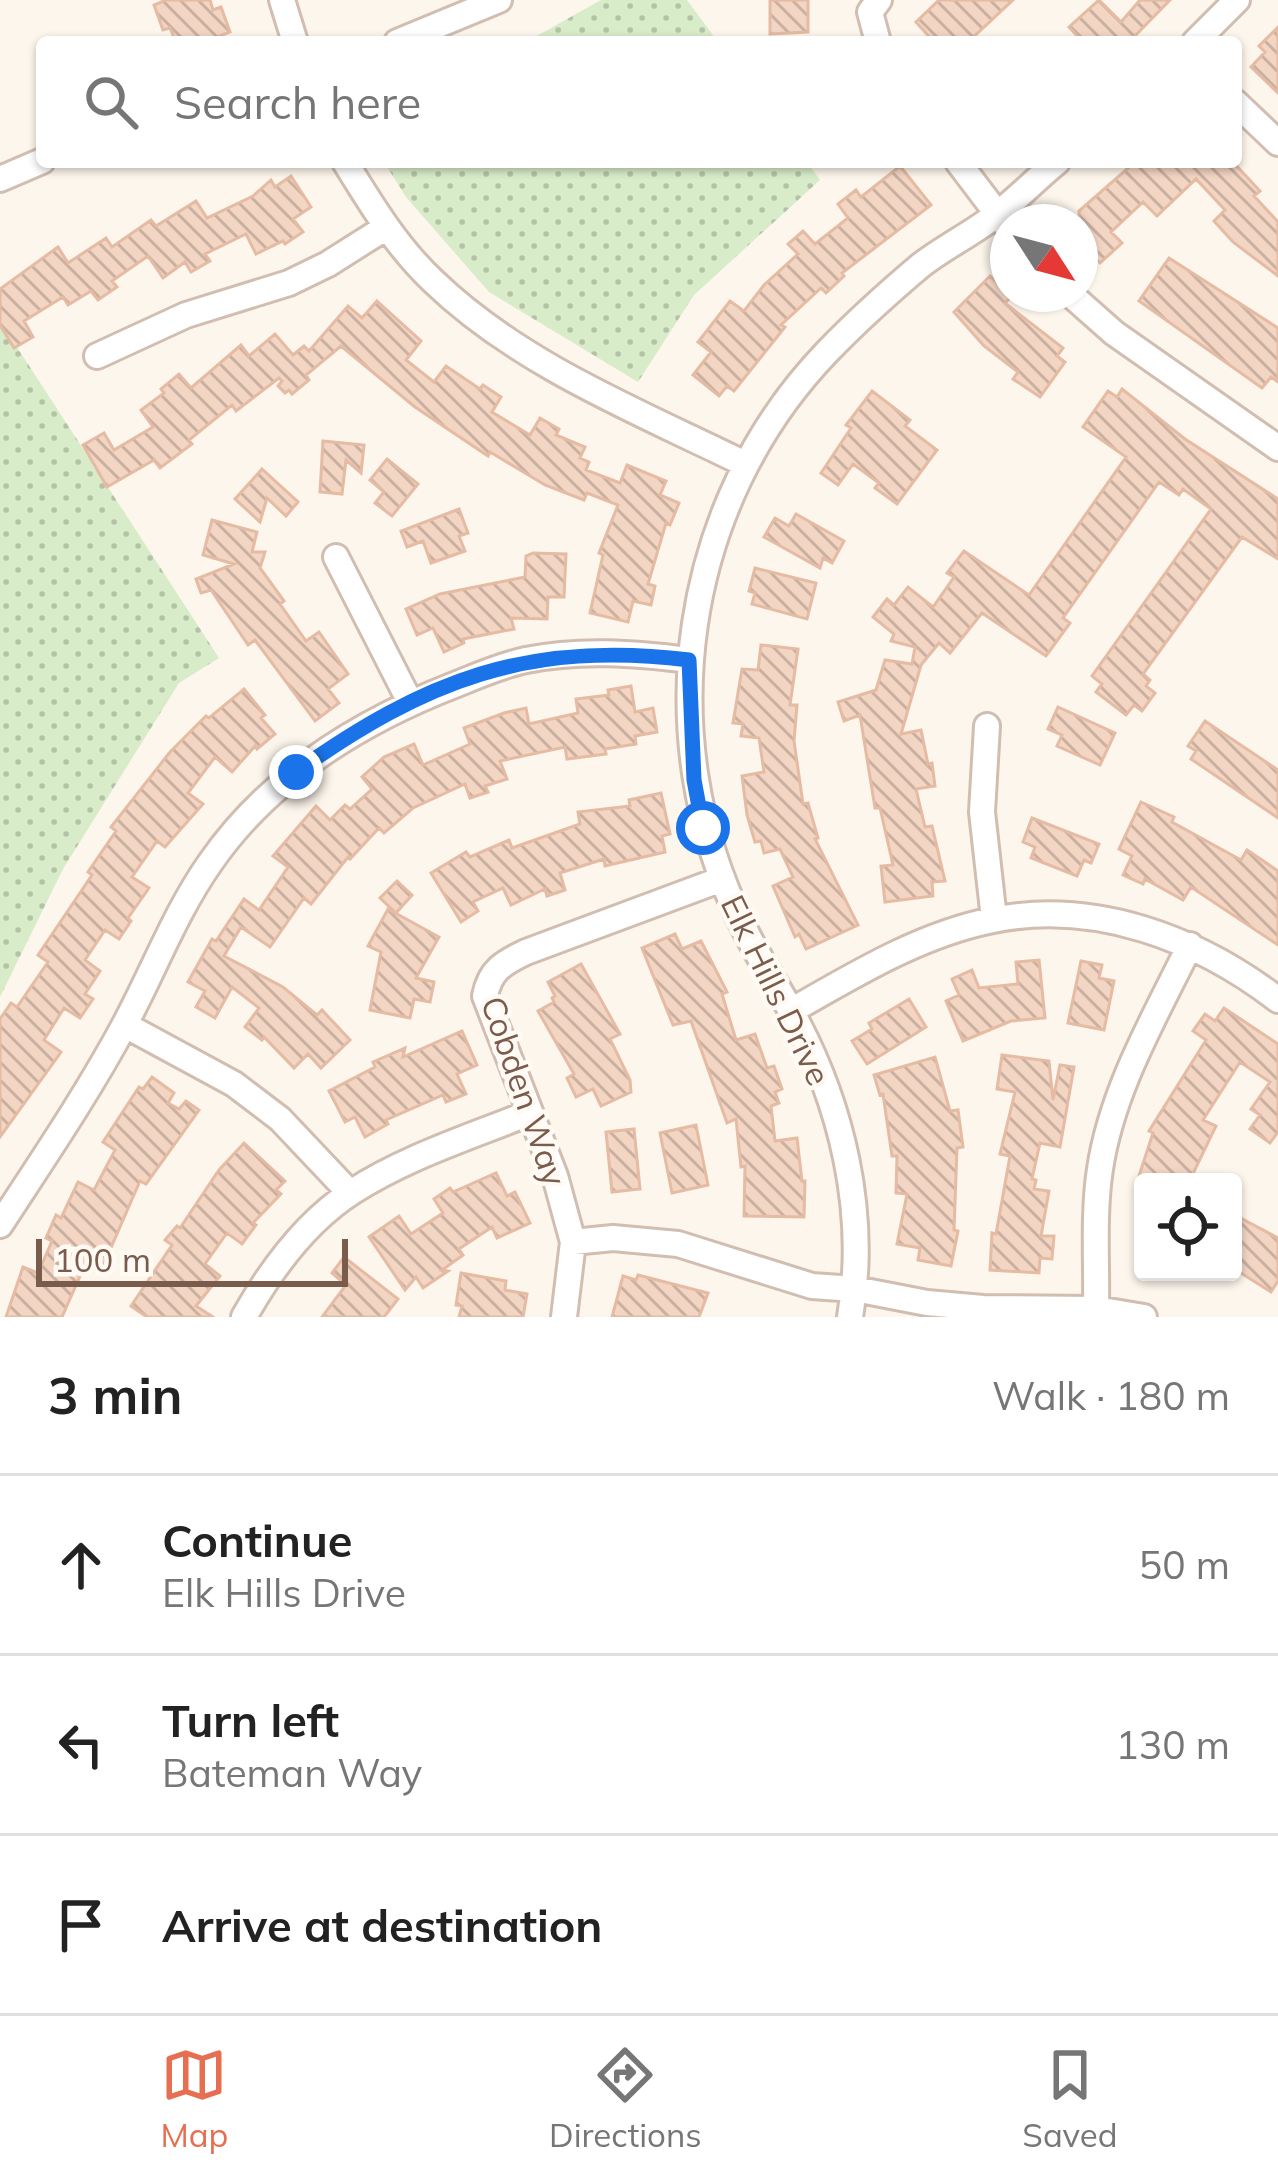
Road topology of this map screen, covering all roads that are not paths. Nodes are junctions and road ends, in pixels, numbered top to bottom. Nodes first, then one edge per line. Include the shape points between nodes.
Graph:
1 (282, 0) edge
2 (499, 0) edge
3 (1237, 0) edge
4 (874, 6) edge
5 (294, 36) edge
6 (412, 36) edge
7 (877, 36) edge
8 (1201, 36) edge
9 (1242, 109) edge
10 (1278, 143) edge
11 (36, 164) edge
12 (349, 168) edge
13 (963, 168) edge
14 (1052, 168) edge
15 (0, 179) edge
16 (990, 204) edge
17 (1019, 204) edge
18 (386, 228) junction
19 (990, 228) edge
20 (1091, 312) edge
21 (98, 356) dead end
22 (1278, 448) edge
23 (743, 463) junction
24 (336, 557) dead end
25 (689, 660) junction
26 (410, 702) junction
27 (987, 726) dead end
28 (722, 879) junction
29 (994, 919) junction
30 (1190, 945) junction
31 (1278, 1000) edge
32 (791, 1011) junction
33 (124, 1024) junction
34 (530, 1113) junction
35 (350, 1193) junction
36 (0, 1225) edge
37 (573, 1241) junction
38 (855, 1289) junction
39 (1096, 1309) junction
40 (244, 1317) edge
41 (564, 1317) edge
42 (850, 1317) edge
43 (1144, 1317) edge

1 - 5 street
2 - 6 street
3 - 8 street
4 - 7 street
9 - 10 street
11 - 15 street
12 - 18 street
13 - 16 street
14 - 17 street, Elk Hills Drive
18 - 21 street via 289,283 186,315
18 - 23 street via 484,326
19 - 23 street, Elk Hills Drive via 923,264 865,314
20 - 22 street
23 - 25 street, Elk Hills Drive via 711,552
24 - 26 street
25 - 26 street via 599,653 522,661
25 - 28 street, Elk Hills Drive via 694,780
26 - 33 street via 356,729 252,813 176,918
27 - 29 street via 982,812
28 - 32 street, Elk Hills Drive
28 - 34 street, Cobden Way via 526,952 488,977 485,996
29 - 30 street via 1090,919
29 - 32 street via 939,936
30 - 31 street
30 - 39 street via 1131,1066 1105,1142
32 - 38 street, Elk Hills Drive via 837,1118 852,1190
33 - 35 street via 250,1096
33 - 36 street
34 - 35 street
34 - 37 street, Cobden Way
35 - 40 street via 304,1234
37 - 38 street via 679,1244 812,1286
37 - 41 street
38 - 39 street via 983,1308
38 - 42 street, Elk Hills Drive
39 - 43 street

